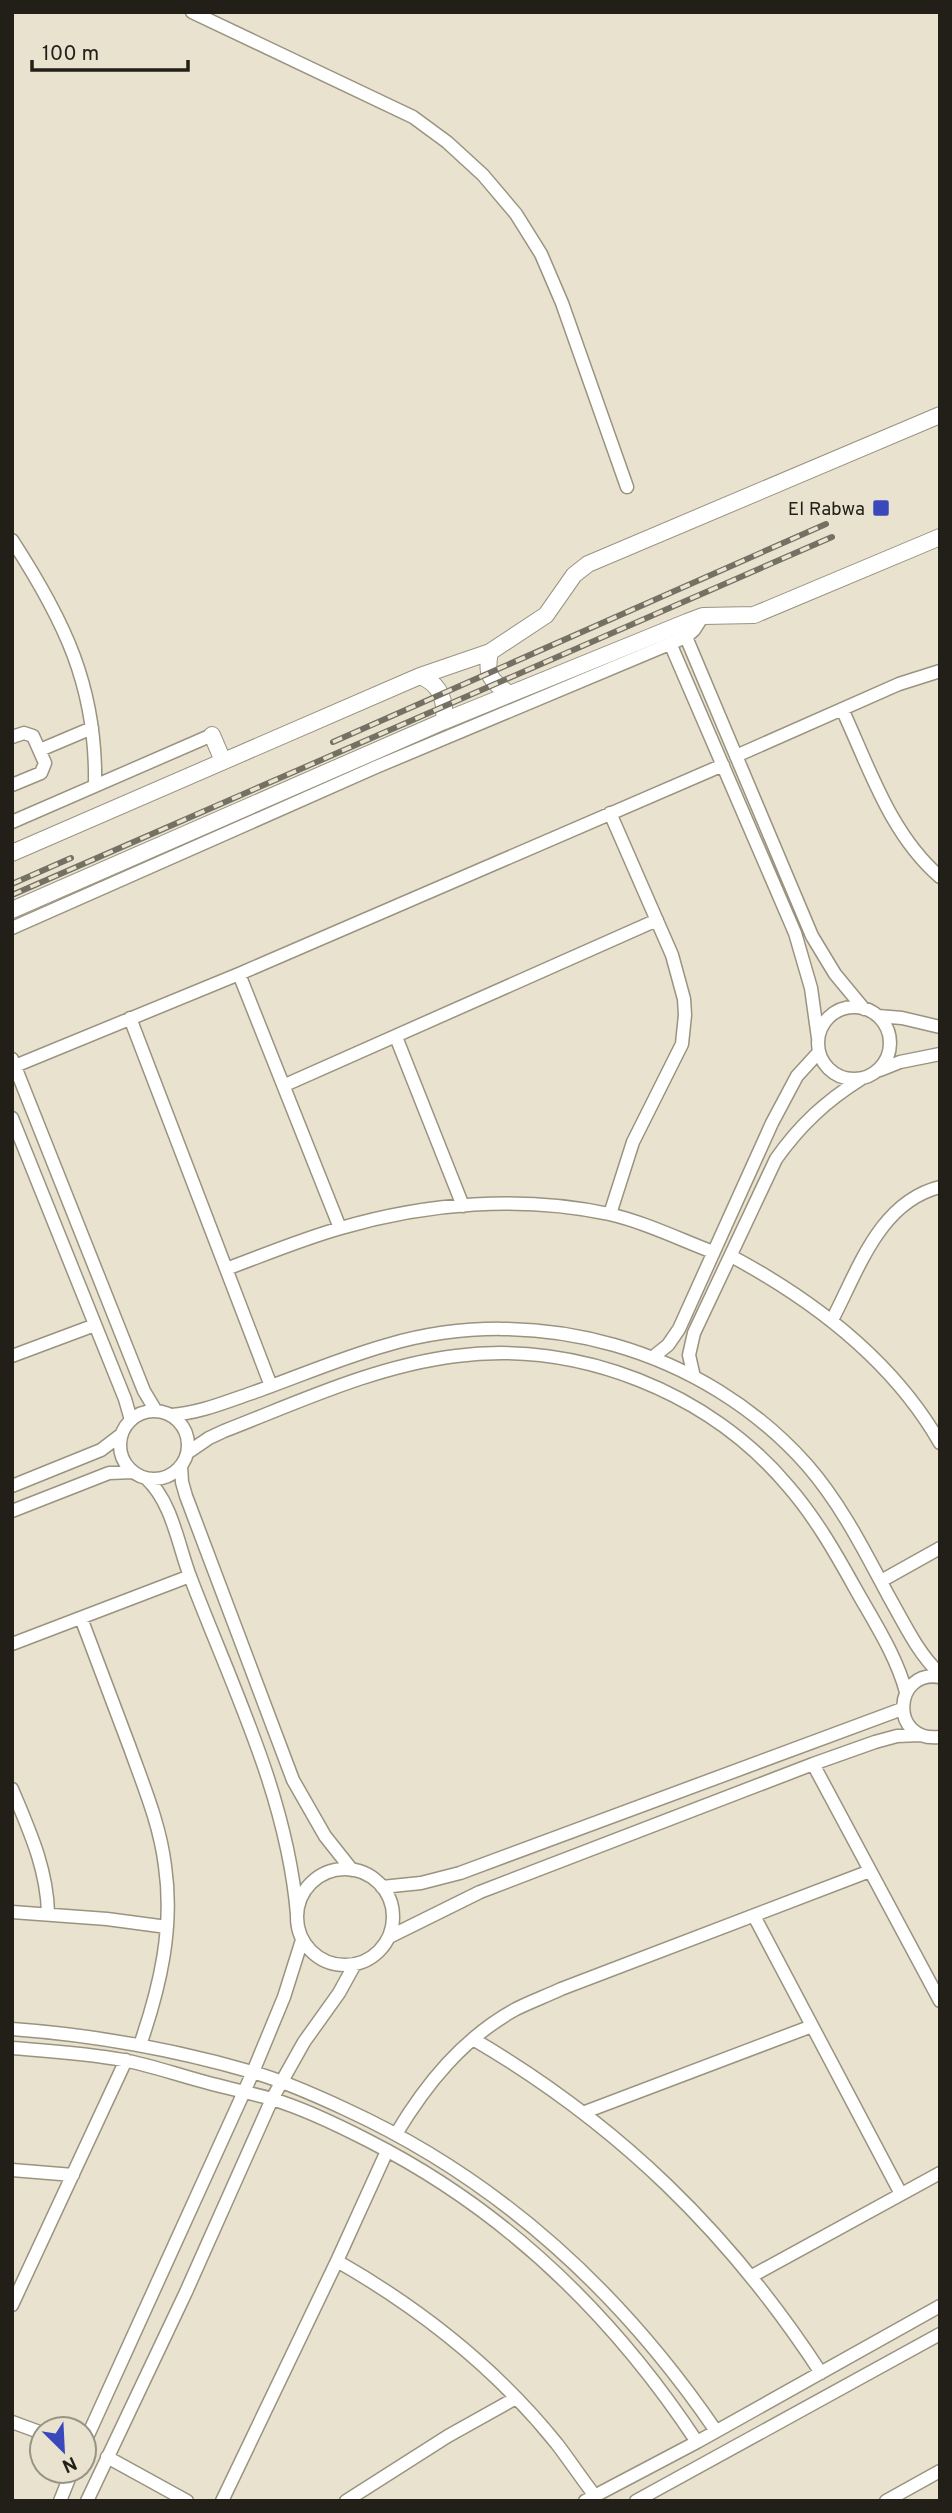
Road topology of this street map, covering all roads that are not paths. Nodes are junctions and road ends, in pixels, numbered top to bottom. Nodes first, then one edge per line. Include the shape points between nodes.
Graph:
1 (192, 12) edge
2 (940, 415) edge
3 (627, 486) dead end
4 (940, 537) edge
5 (12, 540) edge
6 (703, 616) junction
7 (685, 637) junction
8 (670, 643) junction
9 (490, 652) junction
10 (940, 671) edge
11 (420, 676) junction
12 (509, 694) junction
13 (842, 709) junction
14 (444, 720) junction
15 (92, 728) junction
16 (212, 734) joint
17 (12, 737) edge
18 (40, 750) junction
19 (736, 756) junction
20 (223, 761) junction
21 (723, 765) junction
22 (12, 785) edge
23 (95, 785) junction
24 (610, 813) junction
25 (12, 822) edge
26 (12, 853) edge
27 (940, 877) edge
28 (12, 910) edge
29 (657, 920) junction
30 (12, 928) edge
31 (239, 974) junction
32 (864, 1009) junction
33 (878, 1016) junction
34 (130, 1018) junction
35 (940, 1027) edge
36 (396, 1037) junction
37 (818, 1038) junction
38 (819, 1052) junction
39 (940, 1055) edge
40 (14, 1062) edge
41 (877, 1071) junction
42 (861, 1079) junction
43 (285, 1085) junction
44 (12, 1118) edge
45 (940, 1187) edge
46 (463, 1206) junction
47 (610, 1214) junction
48 (340, 1228) junction
49 (713, 1252) junction
50 (731, 1256) junction
51 (226, 1269) junction
52 (832, 1320) junction
53 (96, 1325) junction
54 (12, 1356) edge
55 (653, 1357) junction
56 (694, 1377) junction
57 (271, 1386) junction
58 (156, 1411) junction
59 (171, 1415) junction
60 (131, 1420) junction
61 (122, 1434) junction
62 (940, 1443) edge
63 (187, 1453) junction
64 (181, 1466) junction
65 (133, 1472) junction
66 (146, 1478) junction
67 (12, 1486) edge
68 (12, 1511) edge
69 (940, 1548) edge
70 (190, 1576) junction
71 (881, 1581) junction
72 (81, 1618) junction
73 (12, 1644) edge
74 (940, 1676) edge
75 (260, 1692) junction
76 (906, 1692) junction
77 (238, 1700) junction
78 (902, 1709) junction
79 (929, 1737) edge
80 (940, 1749) edge
81 (813, 1764) junction
82 (12, 1789) edge
83 (352, 1870) junction
84 (870, 1871) junction
85 (382, 1887) junction
86 (12, 1912) edge
87 (48, 1913) junction
88 (297, 1914) junction
89 (754, 1916) junction
90 (167, 1927) junction
91 (388, 1937) junction
92 (302, 1940) junction
93 (355, 1964) junction
94 (940, 2001) edge
95 (812, 2025) junction
96 (12, 2029) edge
97 (473, 2039) junction
98 (139, 2045) junction
99 (12, 2048) edge
100 (125, 2060) junction
101 (253, 2072) junction
102 (282, 2082) junction
103 (244, 2093) junction
104 (272, 2099) junction
105 (585, 2112) junction
106 (396, 2134) junction
107 (387, 2151) junction
108 (12, 2170) edge
109 (940, 2173) edge
110 (73, 2175) junction
111 (901, 2194) junction
112 (337, 2261) junction
113 (752, 2276) junction
114 (12, 2305) edge
115 (940, 2306) edge
116 (940, 2334) edge
117 (821, 2373) junction
118 (516, 2398) junction
119 (97, 2415) edge
120 (716, 2431) junction
121 (697, 2442) junction
122 (107, 2457) junction
123 (940, 2471) edge
124 (590, 2498) edge
125 (891, 2500) edge
126 (87, 2501) edge
127 (187, 2501) edge
128 (222, 2501) edge
129 (346, 2501) edge
130 (636, 2501) edge

1 - 3 street via 413,117 483,175 516,214 541,254
2 - 9 main road via 588,564 574,575 546,615
4 - 6 main road via 754,615
5 - 15 street via 37,578 76,657
6 - 7 street
6 - 12 main road
7 - 8 street
7 - 19 street
8 - 21 street
8 - 30 street
9 - 11 main road
9 - 12 main road via 488,675
10 - 13 street
11 - 14 main road via 442,695
11 - 20 main road
12 - 14 main road
13 - 19 street
13 - 27 street via 906,842
14 - 28 main road
15 - 18 street
15 - 23 street
16 - 20 main road
16 - 23 street
17 - 18 street via 30,734
18 - 22 street via 46,763 43,771
19 - 32 street via 812,936
20 - 26 main road
21 - 24 street
21 - 37 street via 795,933 811,988
23 - 25 street
24 - 29 street
24 - 31 street
29 - 36 street
29 - 47 street via 682,990 682,1044 633,1142
31 - 34 street
31 - 43 street
32 - 33 street
32 - 37 street via 840,1010 822,1026
33 - 35 street
33 - 41 street via 890,1044
34 - 40 street
34 - 51 street
36 - 43 street
36 - 46 street
37 - 38 street
38 - 42 street via 839,1076
38 - 49 street via 789,1090
39 - 41 street
40 - 58 street via 144,1391
41 - 42 street
42 - 50 street via 836,1095 793,1135 776,1159
43 - 48 street
44 - 53 street
45 - 52 street via 912,1198 882,1227
46 - 47 street via 523,1204
46 - 48 street
47 - 49 street
48 - 51 street
49 - 55 street via 674,1337
50 - 52 street
50 - 56 street via 690,1344
51 - 57 street
52 - 62 street via 897,1385
53 - 54 street
53 - 60 street
55 - 56 street
55 - 57 street via 553,1331 469,1330 386,1345
56 - 71 street via 754,1416 806,1465 849,1522
57 - 59 street via 198,1411
58 - 59 street
58 - 60 street
59 - 63 street via 188,1439
60 - 61 street
61 - 65 street via 121,1455
61 - 67 street via 101,1450
63 - 64 street
63 - 76 street via 224,1431 386,1370 422,1361 495,1353 604,1368 705,1413 788,1485 837,1556 897,1665
64 - 66 street via 165,1477
64 - 75 street via 186,1496
65 - 66 street
65 - 68 street via 109,1473
66 - 70 street via 163,1498
69 - 71 street
70 - 72 street
70 - 77 street
71 - 74 street via 919,1650
72 - 73 street
72 - 90 street via 154,1812 166,1868
74 - 76 street via 918,1680
75 - 77 street
75 - 83 street via 303,1799
76 - 78 street
77 - 88 street via 281,1817
78 - 79 street via 908,1724
78 - 85 street via 460,1873
79 - 80 street
79 - 81 street via 897,1736
81 - 84 street
81 - 91 street via 480,1892
82 - 87 street via 42,1865
83 - 85 street via 369,1875
83 - 88 street via 334,1870 318,1877 306,1890
84 - 89 street
84 - 94 street
85 - 91 street via 391,1902
86 - 87 street
87 - 90 street
88 - 92 street
89 - 95 street
89 - 97 street via 561,1989 515,2010
90 - 98 street via 158,1985
91 - 93 street via 372,1957
92 - 93 street via 329,1962
92 - 101 street
93 - 102 street
95 - 105 street
95 - 111 street
96 - 98 street
97 - 105 street
97 - 106 street via 417,2099
98 - 101 street
99 - 100 street
100 - 103 street
100 - 110 street
101 - 102 street
101 - 103 street
102 - 104 street
102 - 106 street
103 - 104 street
103 - 119 street
104 - 107 street
104 - 122 street
105 - 113 street via 674,2190
106 - 120 street via 487,2192 589,2276 657,2350
107 - 112 street
107 - 121 street via 508,2230 571,2285 643,2365
108 - 110 street
109 - 111 street
110 - 114 street
111 - 113 street
112 - 118 street via 439,2328
112 - 128 street
113 - 117 street
115 - 117 street
116 - 130 street
117 - 120 street
118 - 124 street via 557,2444
118 - 129 street
120 - 121 street
121 - 124 street
122 - 126 street
122 - 127 street
123 - 125 street

